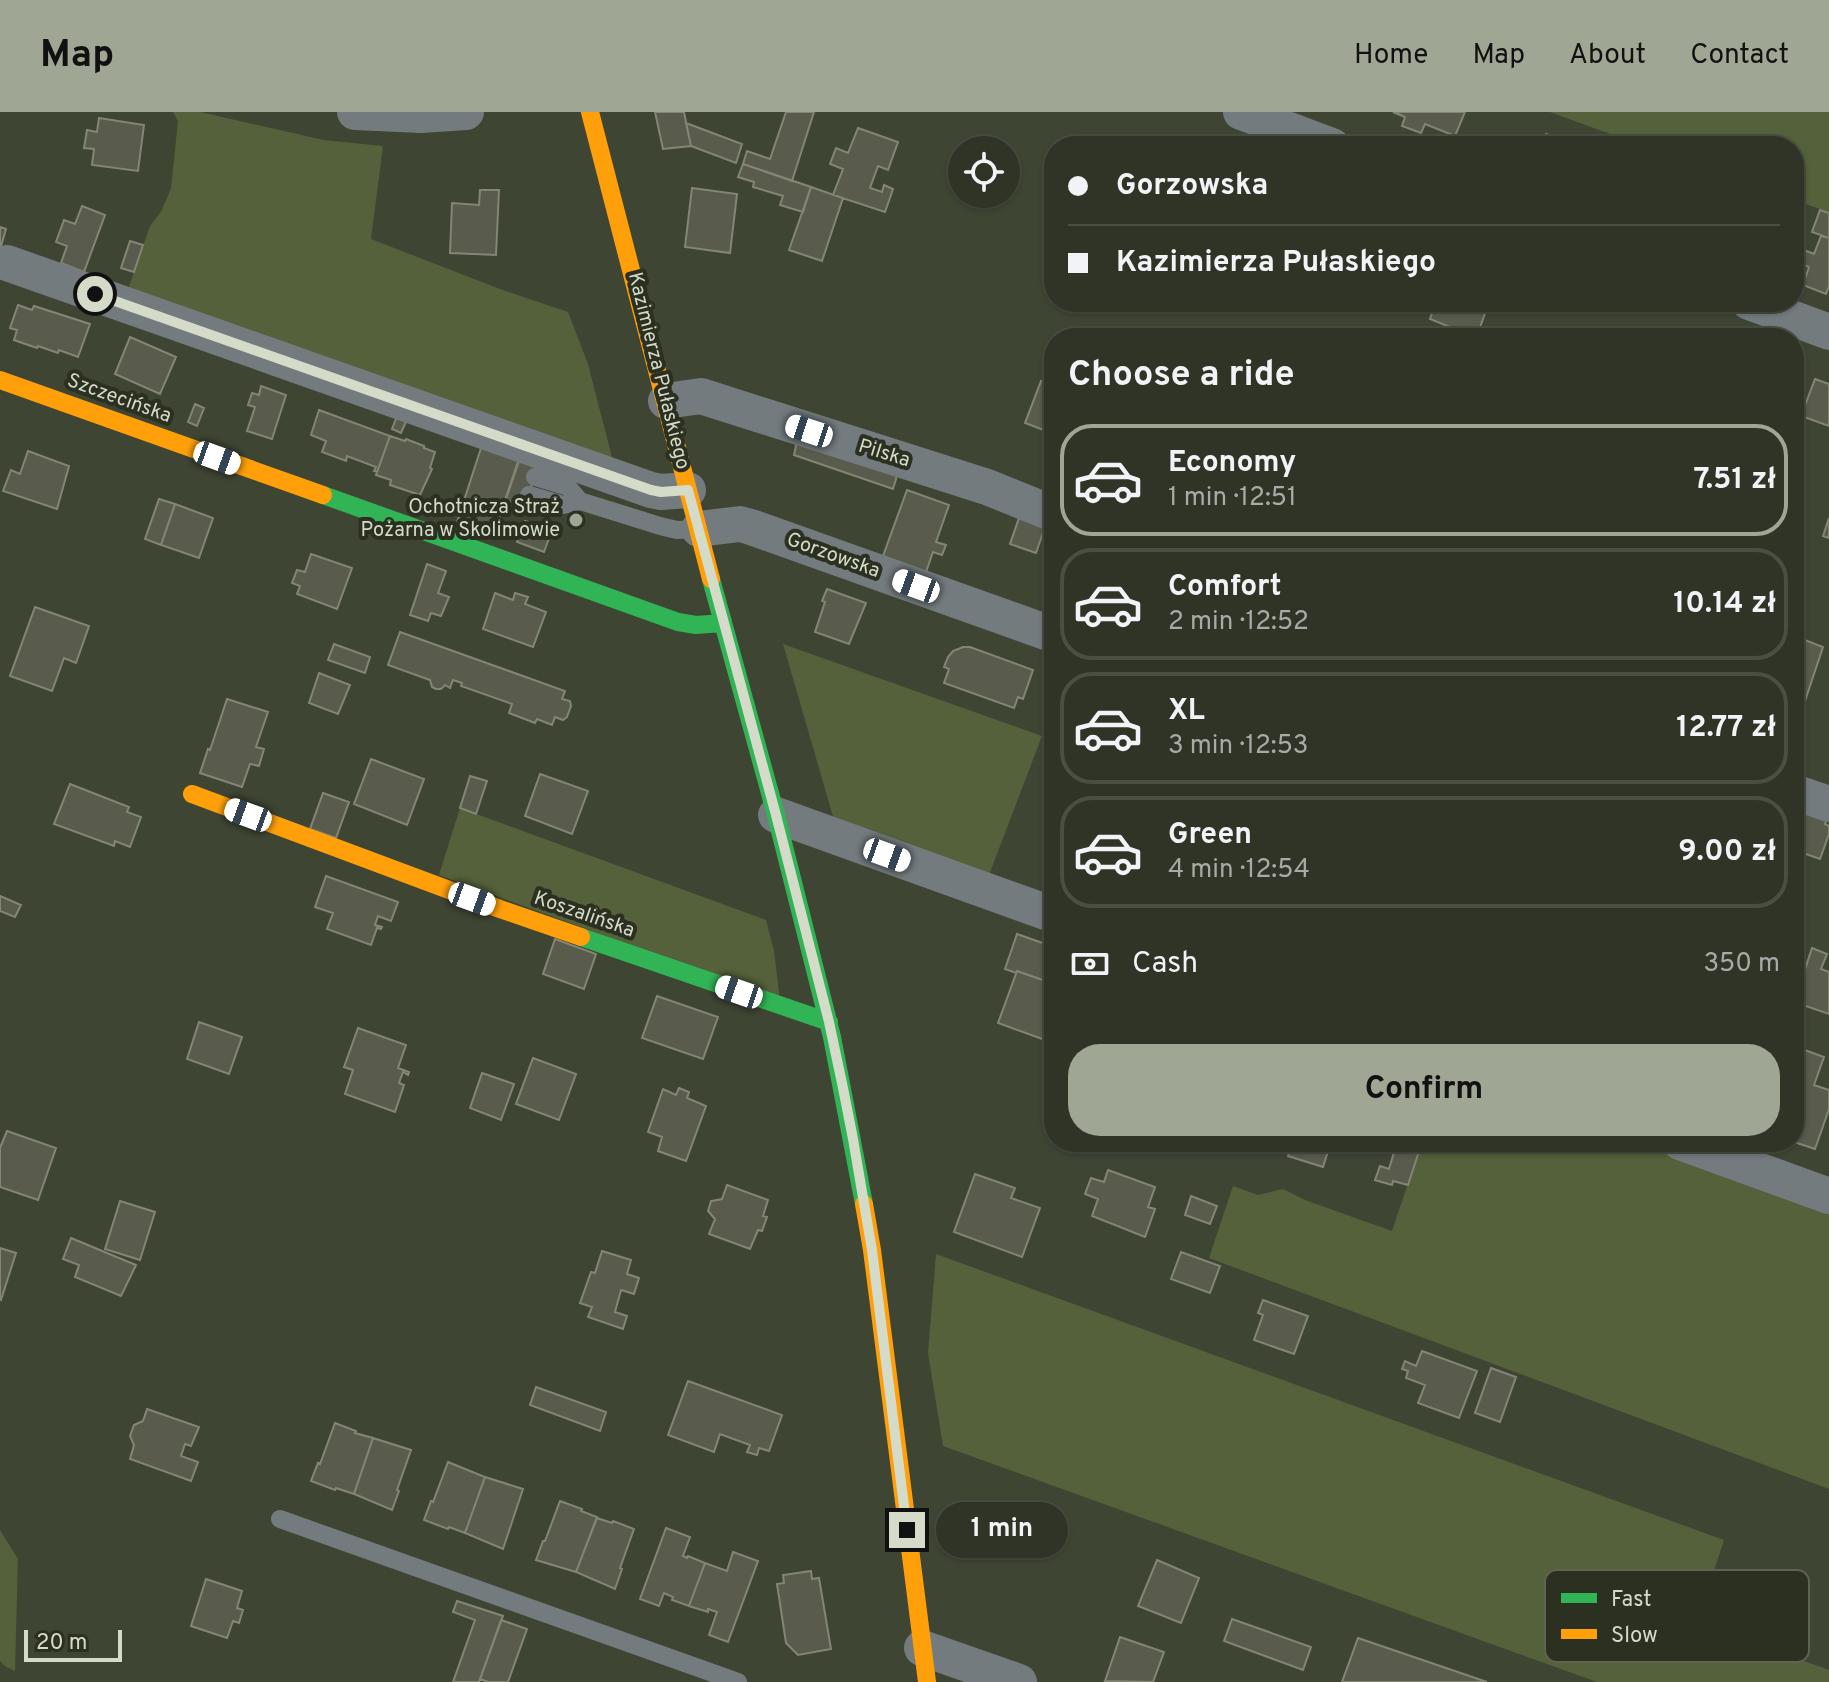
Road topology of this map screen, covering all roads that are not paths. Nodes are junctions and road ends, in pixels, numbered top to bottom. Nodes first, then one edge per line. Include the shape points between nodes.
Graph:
1 (355, 112) edge
2 (466, 112) edge
3 (590, 112) edge
4 (1241, 112) edge
5 (1305, 136) edge
6 (7, 263) dead end
7 (1776, 312) edge
8 (1829, 332) edge
9 (0, 380) edge
10 (666, 401) junction
11 (532, 486) dead end
12 (688, 490) junction
13 (1044, 510) edge
14 (699, 529) junction
15 (723, 623) junction
16 (1044, 631) edge
17 (192, 794) dead end
18 (1804, 795) edge
19 (1829, 804) edge
20 (776, 815) junction
21 (1044, 911) edge
22 (829, 1022) junction
23 (1708, 1152) edge
24 (1829, 1196) edge
25 (280, 1519) dead end
26 (924, 1665) edge
27 (738, 1682) edge
28 (1019, 1682) edge

1 - 2 street
3 - 10 main road, Kazimierza Pułaskiego
4 - 5 street
6 - 12 street via 651,490
7 - 8 street
9 - 15 main road, Szczecińska via 678,622
10 - 12 main road, Kazimierza Pułaskiego
10 - 13 street, Pilska via 701,396
11 - 14 lane via 568,487 580,501 660,526
12 - 14 main road, Kazimierza Pułaskiego
14 - 15 main road, Kazimierza Pułaskiego
14 - 16 street, Gorzowska via 751,527
15 - 20 main road, Kazimierza Pułaskiego
17 - 22 main road, Koszalińska via 500,909
18 - 19 street
20 - 21 street
20 - 22 main road, Kazimierza Pułaskiego
22 - 26 main road, Kazimierza Pułaskiego via 872,1250
23 - 24 street
25 - 27 lane
26 - 28 street

